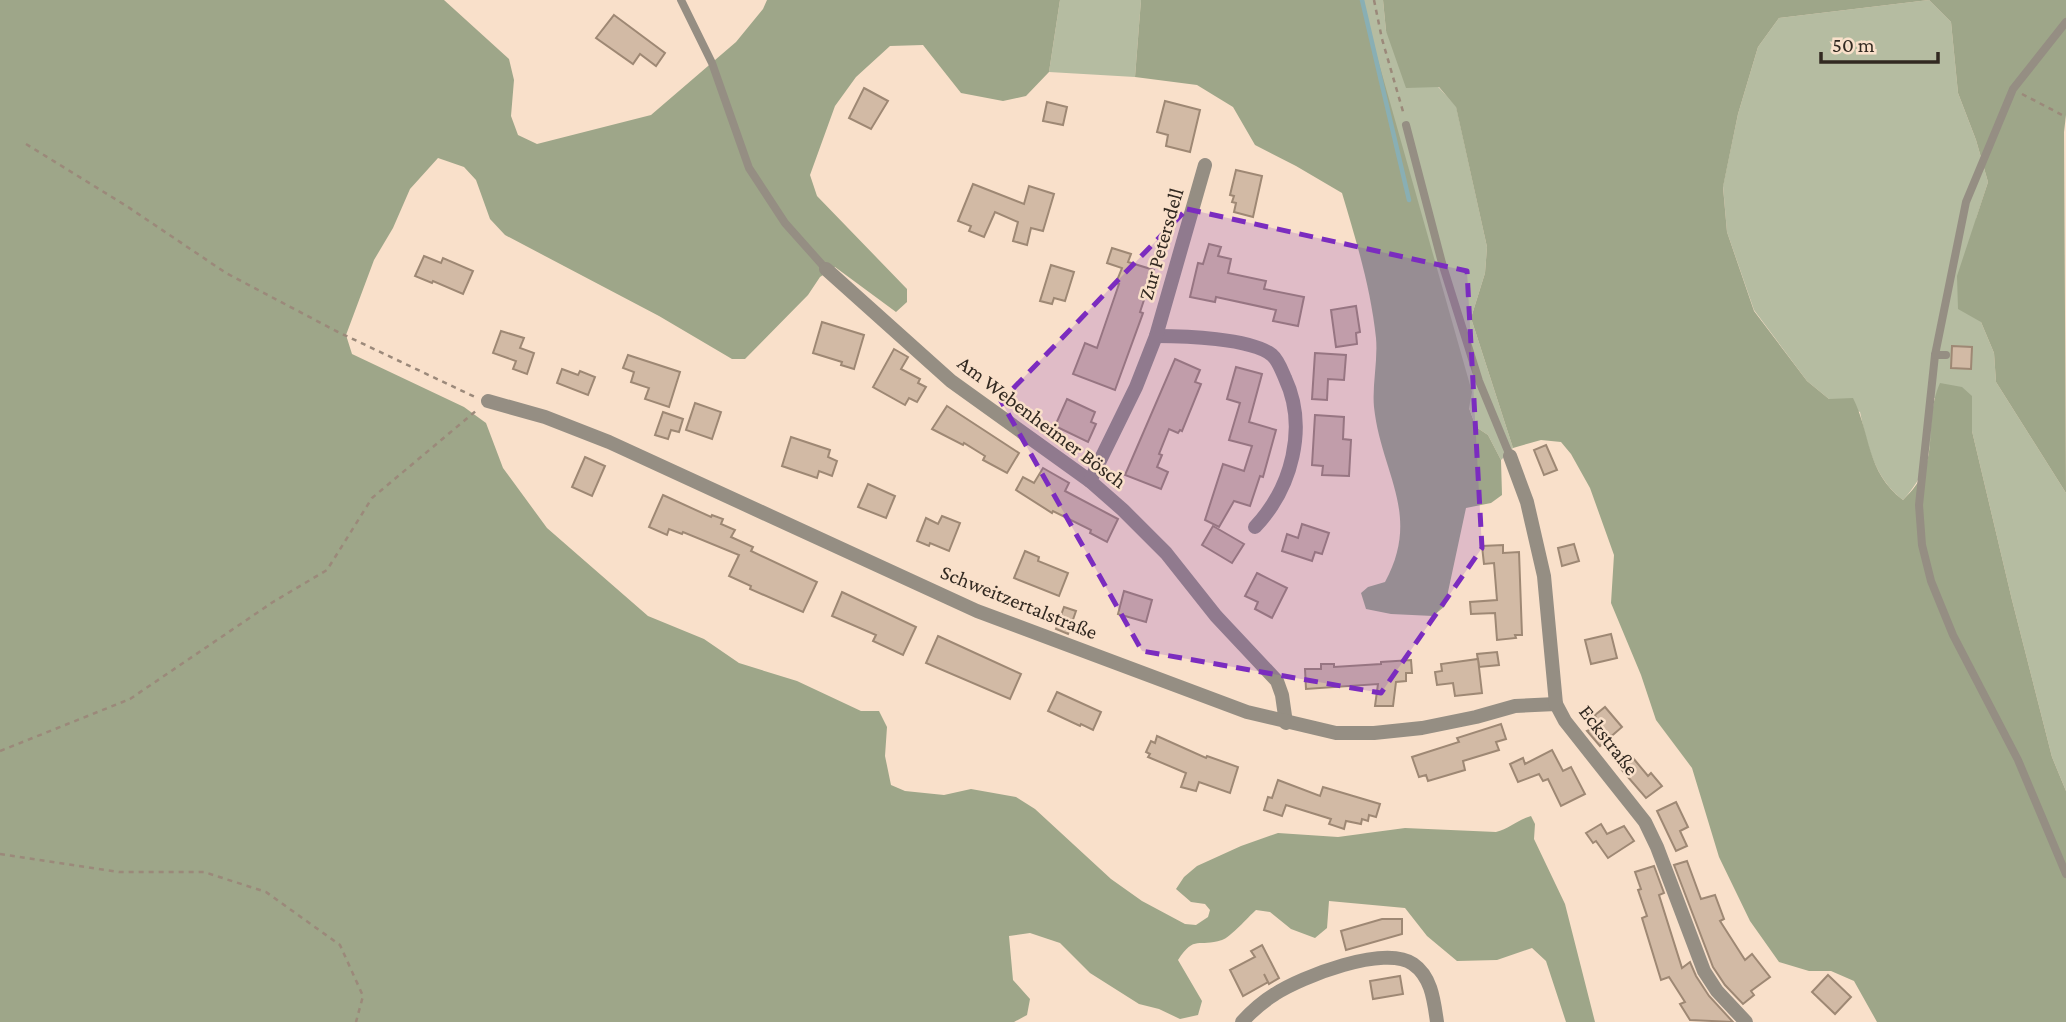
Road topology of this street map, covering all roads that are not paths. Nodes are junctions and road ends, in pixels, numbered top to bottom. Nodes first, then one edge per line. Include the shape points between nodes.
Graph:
1 (681, 0) edge
2 (2066, 22) edge
3 (1406, 125) road end
4 (1205, 164) dead end
5 (826, 269) joint
6 (1156, 336) junction
7 (1935, 355) junction
8 (1946, 355) dead end
9 (488, 401) road end
10 (1510, 456) joint
11 (1090, 481) junction
12 (1255, 527) dead end
13 (1556, 704) junction
14 (1286, 723) junction
15 (2066, 874) edge
16 (1242, 1022) edge
17 (1437, 1022) edge
18 (1746, 1022) edge

1 - 5 lane via 712,63 749,168 785,223
2 - 7 lane via 2013,89 1966,202
3 - 10 lane via 1479,381
4 - 6 street, Zur Petersdell
5 - 11 street, Am Webenheimer Bösch via 951,381
6 - 11 street, Zur Petersdell
6 - 12 street via 1257,348 1273,355 1282,370 1291,390 1296,444 1278,495
7 - 8 lane
7 - 15 lane via 1919,505 1931,582 1953,635 2018,760
9 - 14 street, Schweitzertalstraße via 608,442 977,611
10 - 13 street, Eckstraße via 1527,502 1544,576
11 - 14 street, Am Webenheimer Bösch via 1166,553 1216,616 1277,681
13 - 14 street, Schweitzertalstraße via 1515,706 1374,733 1336,733
13 - 18 street, Eckstraße via 1645,822 1704,971
16 - 17 street via 1277,993 1311,977 1387,958 1411,962 1423,974 1432,992

